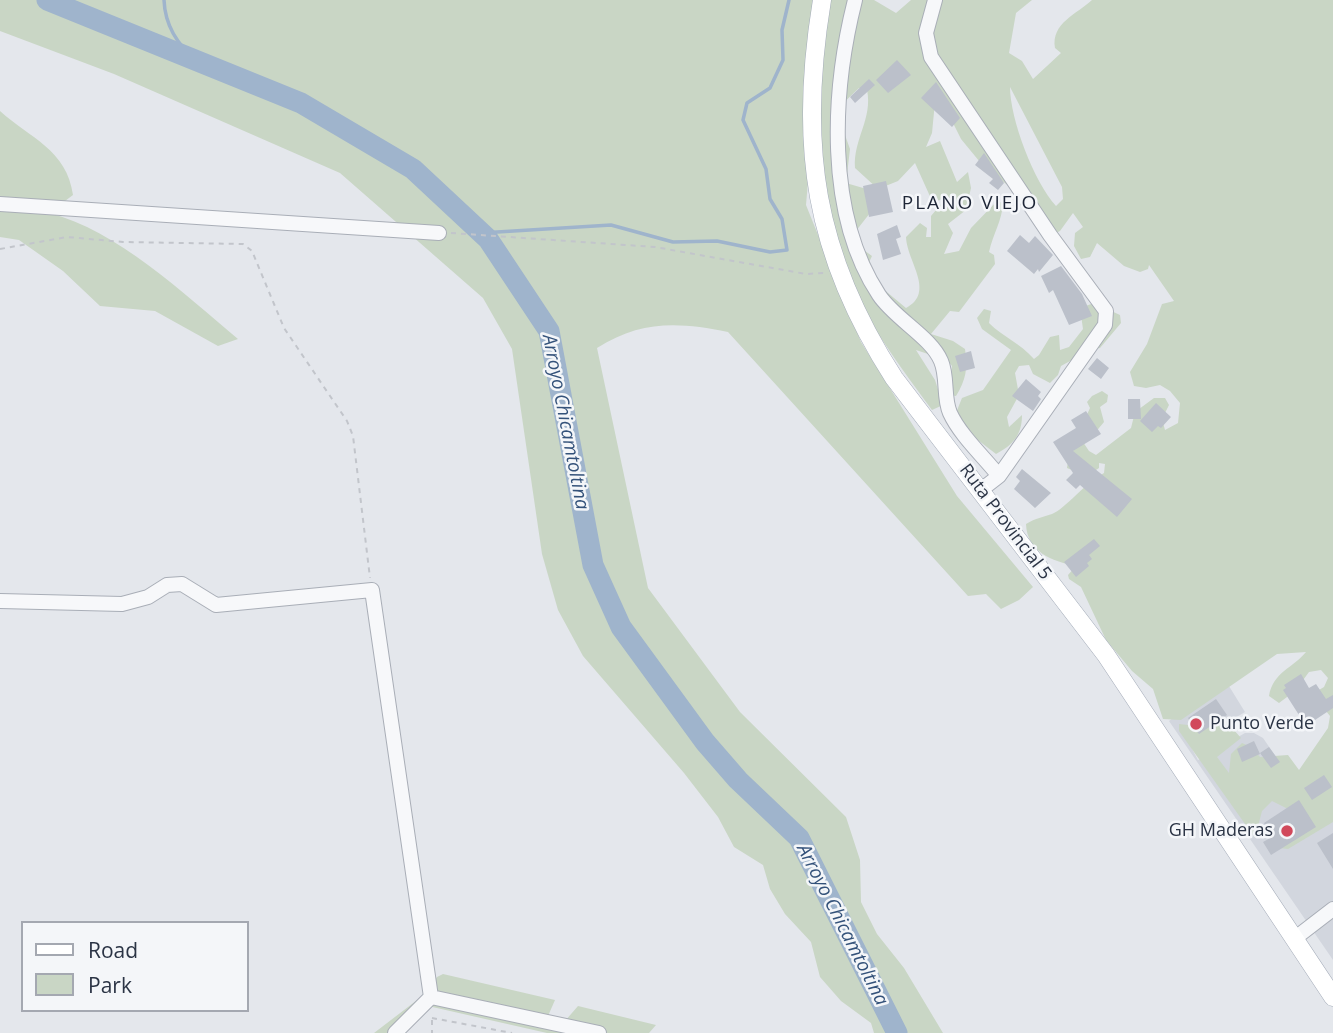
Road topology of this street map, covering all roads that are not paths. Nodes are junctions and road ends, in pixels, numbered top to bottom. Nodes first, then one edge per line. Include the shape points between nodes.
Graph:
1 (822, 0) edge
2 (855, 0) edge
3 (935, 0) edge
4 (0, 204) edge
5 (439, 233) road end
6 (999, 476) junction
7 (981, 491) junction
8 (0, 601) edge
9 (1333, 909) edge
10 (1294, 939) junction
11 (1333, 997) edge
12 (431, 998) junction
13 (395, 1033) edge
14 (599, 1033) edge

1 - 7 main road, Ruta Provincial 5 via 811,82 812,146 819,201 838,272 862,327 894,378
2 - 6 street via 839,87 838,136 839,172 852,228 878,293 941,361 951,415
3 - 6 street via 926,33 931,57 1106,311 1105,325
4 - 5 street
6 - 7 street
7 - 10 main road, Ruta Provincial 5 via 1126,683
8 - 12 street via 122,604 148,597 167,585 182,584 216,605 372,590
9 - 10 street
10 - 11 main road, Ruta Provincial 5
12 - 13 street
12 - 14 street

